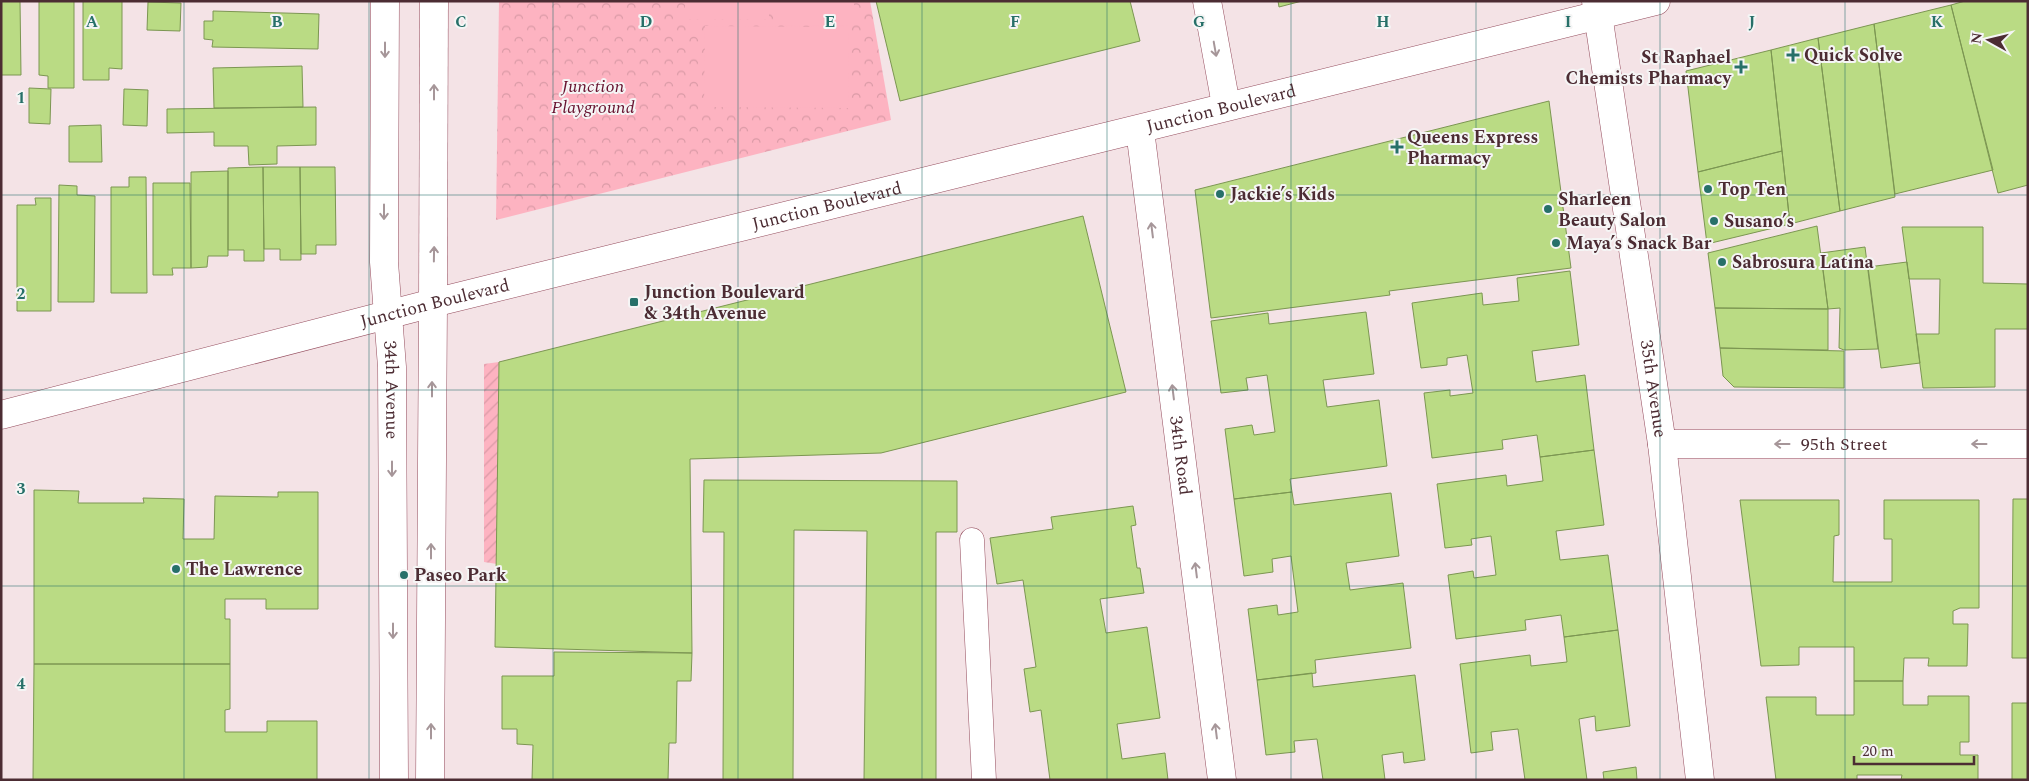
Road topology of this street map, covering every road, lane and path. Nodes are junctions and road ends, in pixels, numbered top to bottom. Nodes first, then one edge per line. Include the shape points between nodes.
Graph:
1 (385, 1) edge
2 (434, 1) edge
3 (1207, 1) edge
4 (1656, 1) edge
5 (1597, 9) edge
6 (1226, 106) junction
7 (1140, 130) junction
8 (433, 303) junction
9 (388, 315) junction
10 (1, 415) edge
11 (1662, 444) junction
12 (2028, 444) edge
13 (972, 540) dead end
14 (394, 780) edge
15 (430, 780) edge
16 (984, 780) edge
17 (1222, 780) edge
18 (1700, 780) edge

1 -> 9 street, 34th Avenue via 384,262
8 -> 2 street
3 -> 6 street
4 - 5 street, Junction Boulevard
5 - 6 street, Junction Boulevard
5 - 11 street, 35th Avenue
6 - 7 street, Junction Boulevard
7 - 8 street, Junction Boulevard
17 -> 7 street, 34th Road
8 - 9 street, Junction Boulevard
15 -> 8 street
9 - 10 street, Junction Boulevard
9 -> 14 street, 34th Avenue via 392,367
12 -> 11 street, 95th Street
11 - 18 street, 35th Avenue
13 - 16 lane

